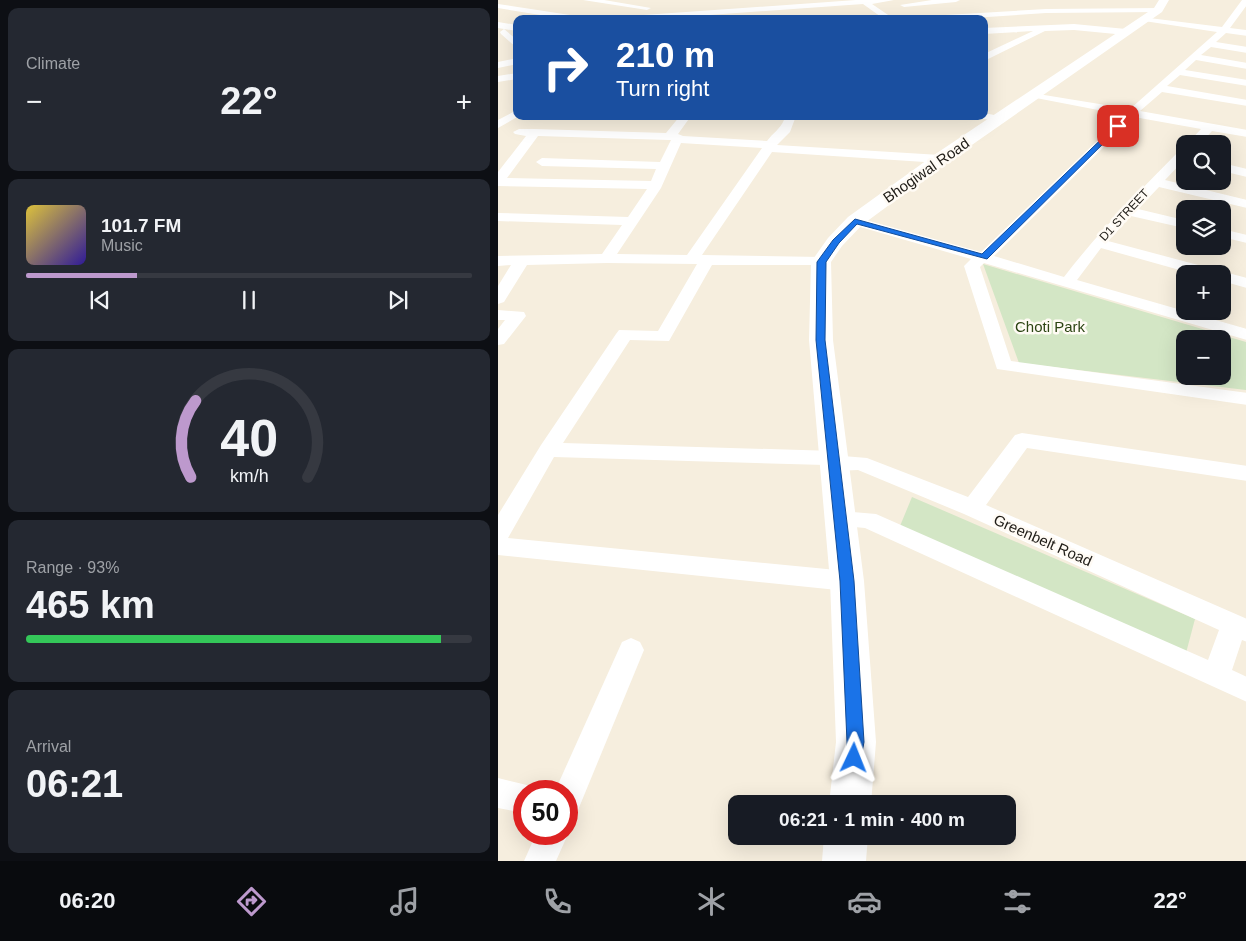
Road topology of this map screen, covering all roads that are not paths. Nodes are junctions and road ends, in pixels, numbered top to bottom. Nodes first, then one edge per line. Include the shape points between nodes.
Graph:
1 (587, 0) edge
2 (890, 0) edge
3 (956, 0) edge
4 (865, 2) junction
5 (1000, 4) dead end
6 (1244, 4) edge
7 (824, 5) junction
8 (904, 5) dead end
9 (498, 6) edge
10 (933, 11) dead end
11 (696, 12) junction
12 (835, 14) dead end
13 (557, 15) edge
14 (661, 15) edge
15 (700, 15) edge
16 (884, 15) edge
17 (978, 15) edge
18 (1148, 15) edge
19 (1234, 17) junction
20 (1246, 19) edge
21 (1045, 28) junction
22 (500, 29) edge
23 (513, 29) edge
24 (1224, 30) junction
25 (988, 31) edge
26 (1246, 33) edge
27 (513, 41) edge
28 (1209, 44) junction
29 (1246, 50) edge
30 (988, 56) edge
31 (1194, 57) junction
32 (513, 63) edge
33 (498, 65) edge
34 (1246, 66) edge
35 (1178, 72) junction
36 (513, 77) edge
37 (498, 79) edge
38 (1246, 83) edge
39 (1159, 88) junction
40 (1036, 95) junction
41 (1246, 103) edge
42 (1132, 113) junction
43 (513, 116) edge
44 (992, 117) edge
45 (684, 120) edge
46 (790, 120) edge
47 (498, 125) edge
48 (1210, 126) junction
49 (519, 132) dead end
50 (535, 132) junction
51 (1246, 134) edge
52 (1202, 135) edge
53 (673, 138) junction
54 (770, 147) junction
55 (940, 159) junction
56 (542, 162) dead end
57 (1176, 162) edge
58 (664, 166) junction
59 (1231, 169) edge
60 (1246, 173) edge
61 (498, 181) edge
62 (1155, 182) junction
63 (655, 185) junction
64 (1246, 204) edge
65 (1127, 211) junction
66 (498, 217) edge
67 (632, 221) junction
68 (855, 221) junction
69 (1176, 222) edge
70 (1231, 235) edge
71 (1246, 239) edge
72 (1098, 243) junction
73 (982, 257) junction
74 (607, 258) junction
75 (700, 259) junction
76 (522, 260) junction
77 (498, 261) edge
78 (821, 262) junction
79 (1180, 265) edge
80 (1231, 279) edge
81 (1068, 282) junction
82 (1246, 283) edge
83 (498, 299) edge
84 (498, 315) edge
85 (1246, 335) edge
86 (498, 340) edge
87 (1246, 399) edge
88 (548, 450) junction
89 (834, 461) junction
90 (1246, 474) edge
91 (972, 508) junction
92 (841, 519) junction
93 (498, 535) edge
94 (498, 546) edge
95 (847, 581) junction
96 (1240, 628) edge
97 (631, 650) dead end
98 (1216, 676) junction
99 (1246, 690) edge
100 (575, 780) edge
101 (498, 793) edge
102 (851, 795) edge
103 (513, 796) edge
104 (547, 845) edge
105 (845, 845) edge
106 (540, 861) edge
107 (844, 861) edge

1 - 11 street
2 - 4 street
3 - 8 street
4 - 7 street
4 - 16 street
5 - 10 street
6 - 19 street
7 - 11 street
7 - 12 street
9 - 13 street
11 - 14 street
11 - 15 street
17 - 18 street via 1046,11
18 - 21 street via 1074,27
18 - 24 street
18 - 40 main road, Bhogiwal Road
19 - 20 street
19 - 24 street
21 - 25 street
21 - 30 street
22 - 23 street
22 - 27 street
24 - 26 street
24 - 28 street
28 - 29 street
28 - 31 street
31 - 34 street
31 - 35 street
32 - 33 street
35 - 38 street
35 - 39 street
36 - 37 street
39 - 41 street
39 - 42 street
40 - 42 street
40 - 44 main road, Bhogiwal Road
42 - 48 street
42 - 73 street
43 - 47 street
44 - 55 main road, Bhogiwal Road
45 - 53 street
46 - 54 street via 784,132
48 - 51 street
48 - 52 street
49 - 50 street
50 - 53 street
50 - 61 street
53 - 54 street
53 - 58 street
54 - 55 street
54 - 75 street
55 - 68 main road, Bhogiwal Road
56 - 58 street
57 - 62 street, D1 STREET
58 - 63 street
59 - 60 street
61 - 63 street
62 - 64 street
62 - 65 street, D1 STREET
63 - 67 street
65 - 69 street
65 - 72 street, D1 STREET
66 - 67 street
67 - 74 street
68 - 73 street
68 - 78 main road, Bhogiwal Road
70 - 71 street
72 - 79 street
72 - 81 street, D1 STREET
73 - 81 street
73 - 87 street via 972,266 1003,365
74 - 75 street
74 - 76 street
75 - 78 street
75 - 88 street via 663,337 625,334
76 - 77 street
76 - 83 street
78 - 89 main road via 820,340
80 - 82 street
81 - 85 street
84 - 86 street via 518,316
88 - 89 street, Greenbelt Road
88 - 93 street
89 - 91 street, Greenbelt Road via 860,463
89 - 92 main road
90 - 91 street via 1022,440
91 - 96 street, Greenbelt Road
92 - 95 main road
92 - 98 street via 868,520
94 - 95 street
95 - 102 main road via 856,742
96 - 98 street
97 - 100 street
98 - 99 street
101 - 103 street
104 - 106 street
105 - 107 main road

